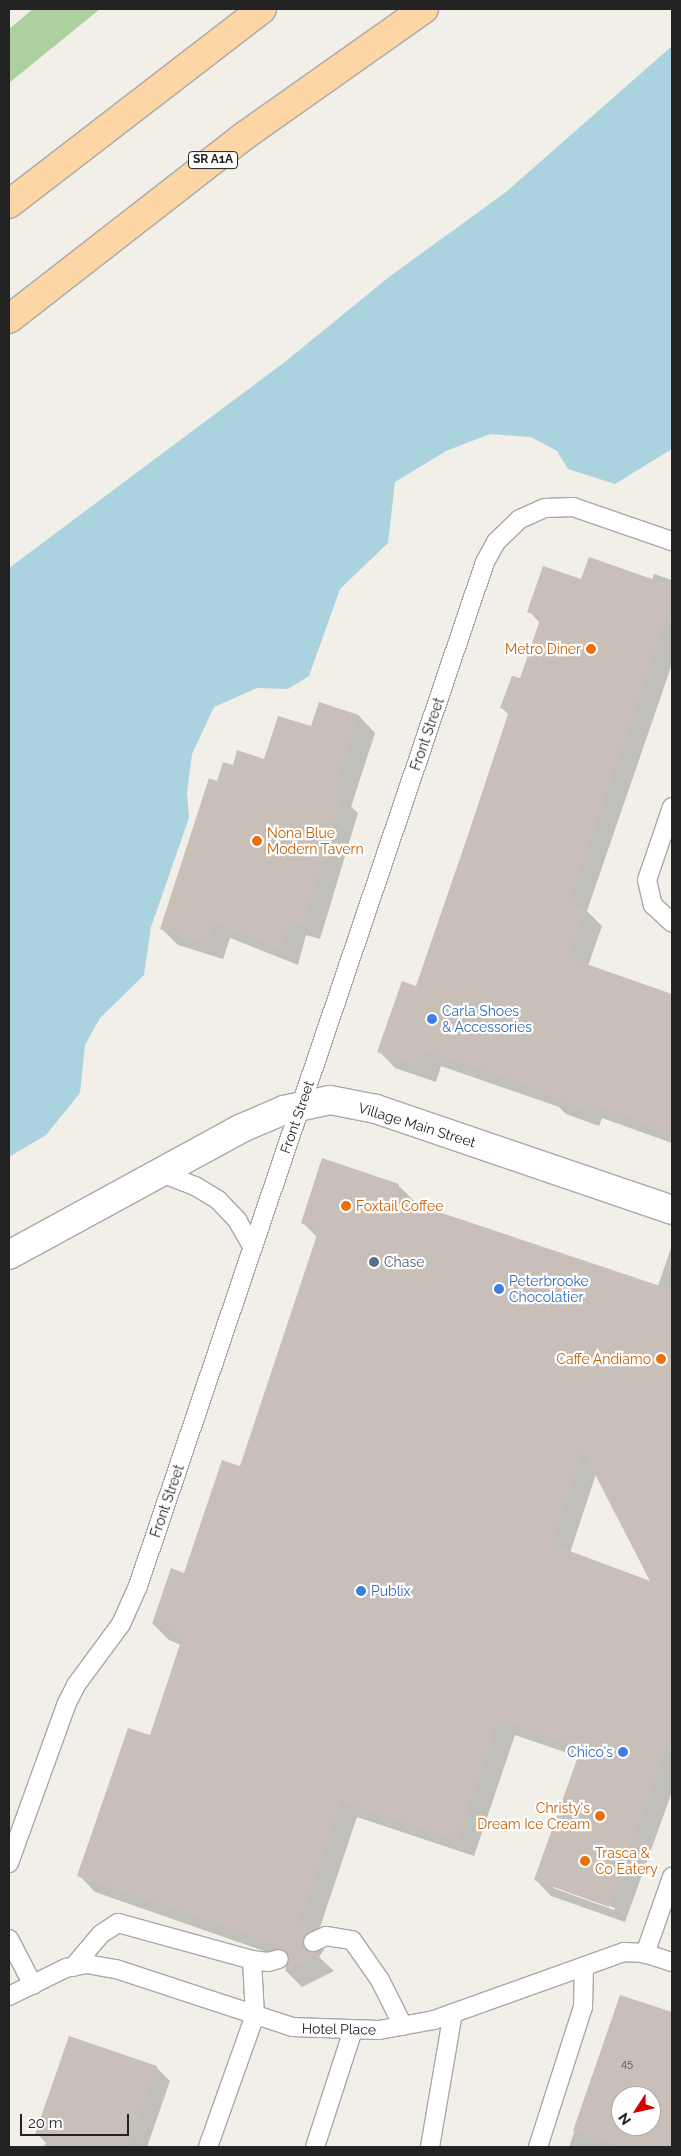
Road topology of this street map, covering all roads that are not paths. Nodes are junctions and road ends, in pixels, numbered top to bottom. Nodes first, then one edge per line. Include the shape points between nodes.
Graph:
1 (262, 9) edge
2 (424, 9) edge
3 (9, 204) edge
4 (9, 319) edge
5 (672, 542) edge
6 (672, 807) edge
7 (672, 923) edge
8 (301, 1107) junction
9 (161, 1173) junction
10 (672, 1210) edge
11 (253, 1248) junction
12 (9, 1255) edge
13 (9, 1863) edge
14 (672, 1877) edge
15 (9, 1938) edge
16 (313, 1942) dead end
17 (646, 1954) junction
18 (279, 1959) dead end
19 (252, 1960) junction
20 (672, 1962) edge
21 (73, 1967) junction
22 (584, 1967) junction
23 (33, 1984) junction
24 (9, 1996) edge
25 (453, 2013) junction
26 (254, 2015) junction
27 (403, 2026) junction
28 (353, 2030) junction
29 (208, 2147) edge
30 (316, 2147) edge
31 (430, 2147) edge
32 (538, 2147) edge

1 - 3 main road
2 - 4 main road, SR A1A via 244,136
5 - 8 lane, Front Street via 573,507 545,508 520,518 496,542 482,571
6 - 7 lane via 647,880 652,905
8 - 9 street, Village Main Street via 242,1128
8 - 10 street, Village Main Street via 330,1100 376,1109
8 - 11 lane, Front Street
9 - 11 lane via 195,1186 218,1200 237,1220
9 - 12 street, Village Main Street
11 - 13 lane, Front Street via 138,1586 122,1624 66,1703
14 - 17 lane
15 - 23 lane
16 - 27 lane via 326,1936 352,1940 380,1980
17 - 20 lane, Hotel Place
17 - 22 lane, Hotel Place via 624,1952
18 - 19 lane via 268,1962
19 - 21 lane via 118,1923 102,1934
19 - 26 lane
21 - 23 lane, Hotel Place
21 - 26 lane, Hotel Place via 87,1964 116,1969
22 - 25 lane, Hotel Place
22 - 32 lane via 583,2007
23 - 24 lane, Hotel Place
25 - 27 lane, Hotel Place
25 - 31 lane
26 - 28 lane, Hotel Place via 292,2027
26 - 29 lane
27 - 28 lane, Hotel Place
28 - 30 lane

